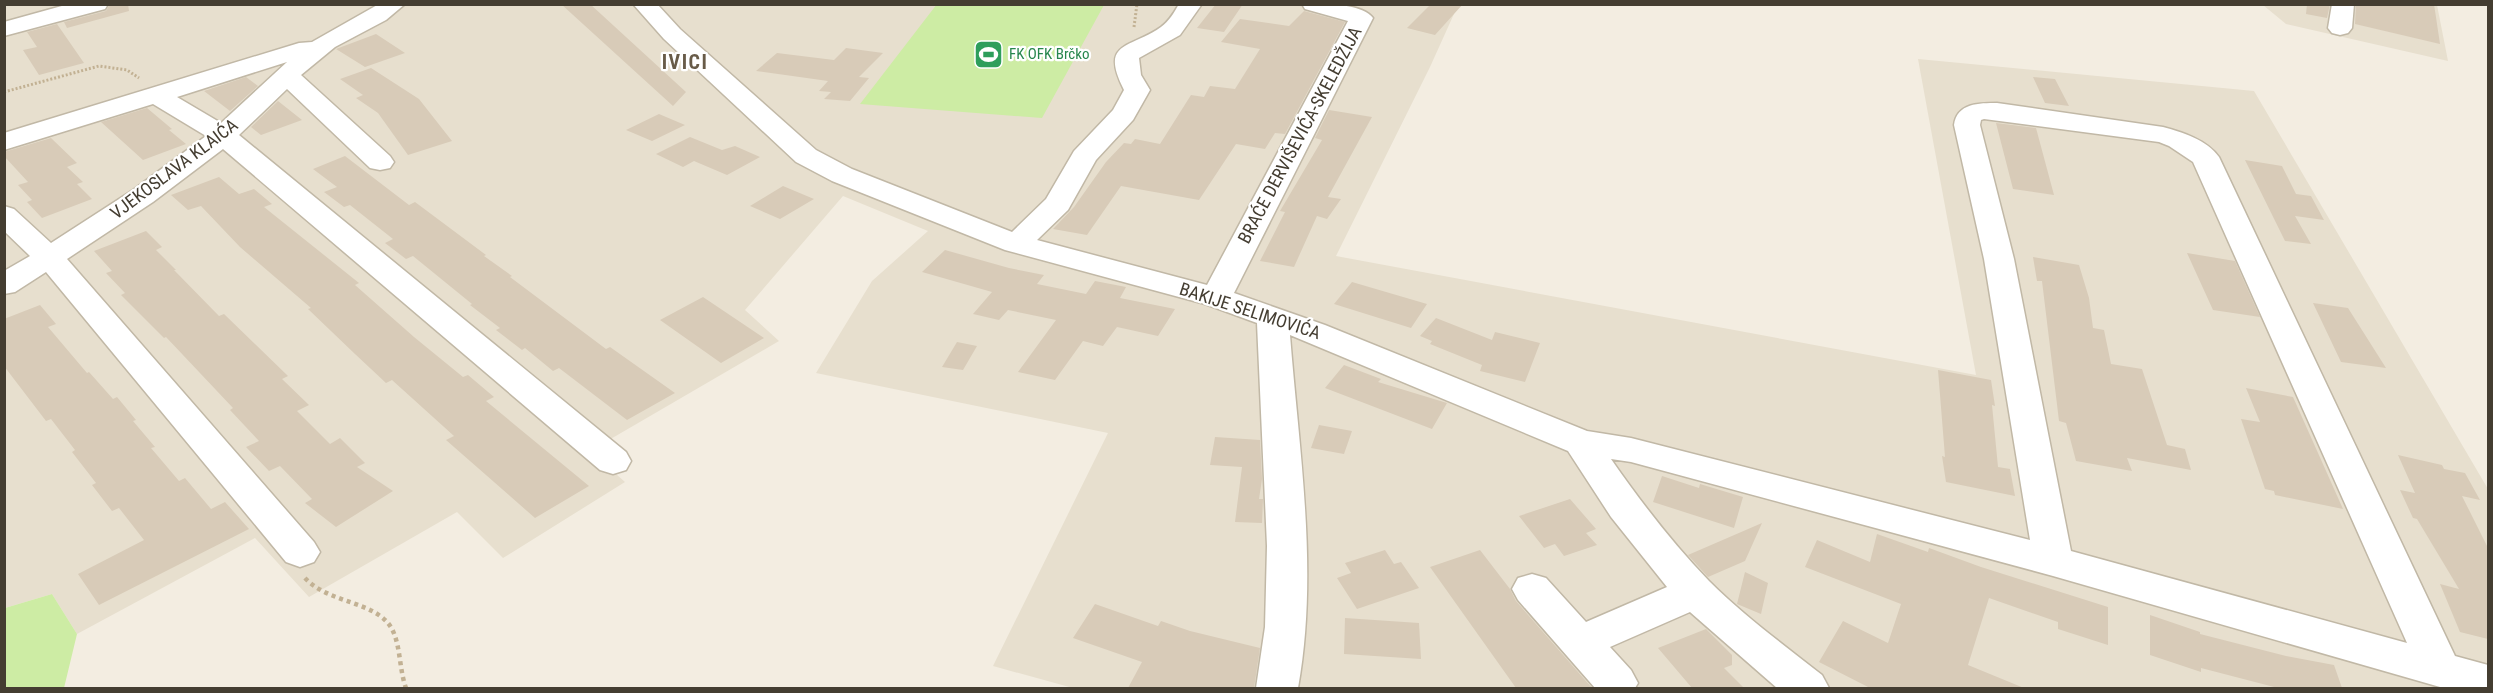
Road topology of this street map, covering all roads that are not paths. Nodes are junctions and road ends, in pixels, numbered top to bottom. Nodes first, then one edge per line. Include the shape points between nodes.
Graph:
1 (97, 4) edge
2 (394, 4) edge
3 (644, 4) edge
4 (1191, 4) edge
5 (1313, 4) edge
6 (2343, 4) edge
7 (2340, 28) dead end
8 (4, 29) edge
9 (329, 41) junction
10 (286, 75) junction
11 (156, 95) junction
12 (223, 135) junction
13 (4, 142) edge
14 (380, 162) dead end
15 (4, 215) edge
16 (1016, 243) junction
17 (49, 257) junction
18 (4, 285) edge
19 (1216, 297) junction
20 (1273, 319) junction
21 (1581, 442) junction
22 (613, 461) dead end
23 (300, 552) road end
24 (2053, 561) junction
25 (1532, 589) dead end
26 (1695, 592) junction
27 (1581, 642) junction
28 (2440, 670) junction
29 (1616, 683) dead end
30 (2488, 683) edge
31 (1277, 688) edge
32 (1807, 688) edge

1 - 8 street
2 - 9 street, VJEKOSLAVA KLAIĆA
3 - 16 street, BAKIJE SELIMOVIĆA via 806,156 842,175
4 - 16 street via 1172,30 1127,57 1125,68 1137,90 1131,103 1084,157 1058,204
5 - 19 street, BRAĆE DERVIŠEVIĆA-SKELEDŽIJA via 1361,18
6 - 7 street
9 - 10 street, VJEKOSLAVA KLAIĆA
9 - 11 street
10 - 12 street, VJEKOSLAVA KLAIĆA
10 - 14 street
11 - 12 street
11 - 13 street
12 - 17 street, VJEKOSLAVA KLAIĆA via 119,212
12 - 22 street
15 - 17 street
16 - 19 street, BAKIJE SELIMOVIĆA
17 - 18 street, VJEKOSLAVA KLAIĆA
17 - 23 street
19 - 20 street, BAKIJE SELIMOVIĆA
20 - 21 street, BAKIJE SELIMOVIĆA via 1352,346
20 - 31 street via 1287,546 1286,627
21 - 24 street, BAKIJE SELIMOVIĆA via 1631,450
21 - 26 street via 1624,507
24 - 28 street, BAKIJE SELIMOVIĆA
24 - 28 street via 1999,259 1967,125 1968,116 1980,111 2163,135 2205,157
25 - 27 street
26 - 27 street
26 - 32 street
27 - 29 street
28 - 30 street, BAKIJE SELIMOVIĆA

